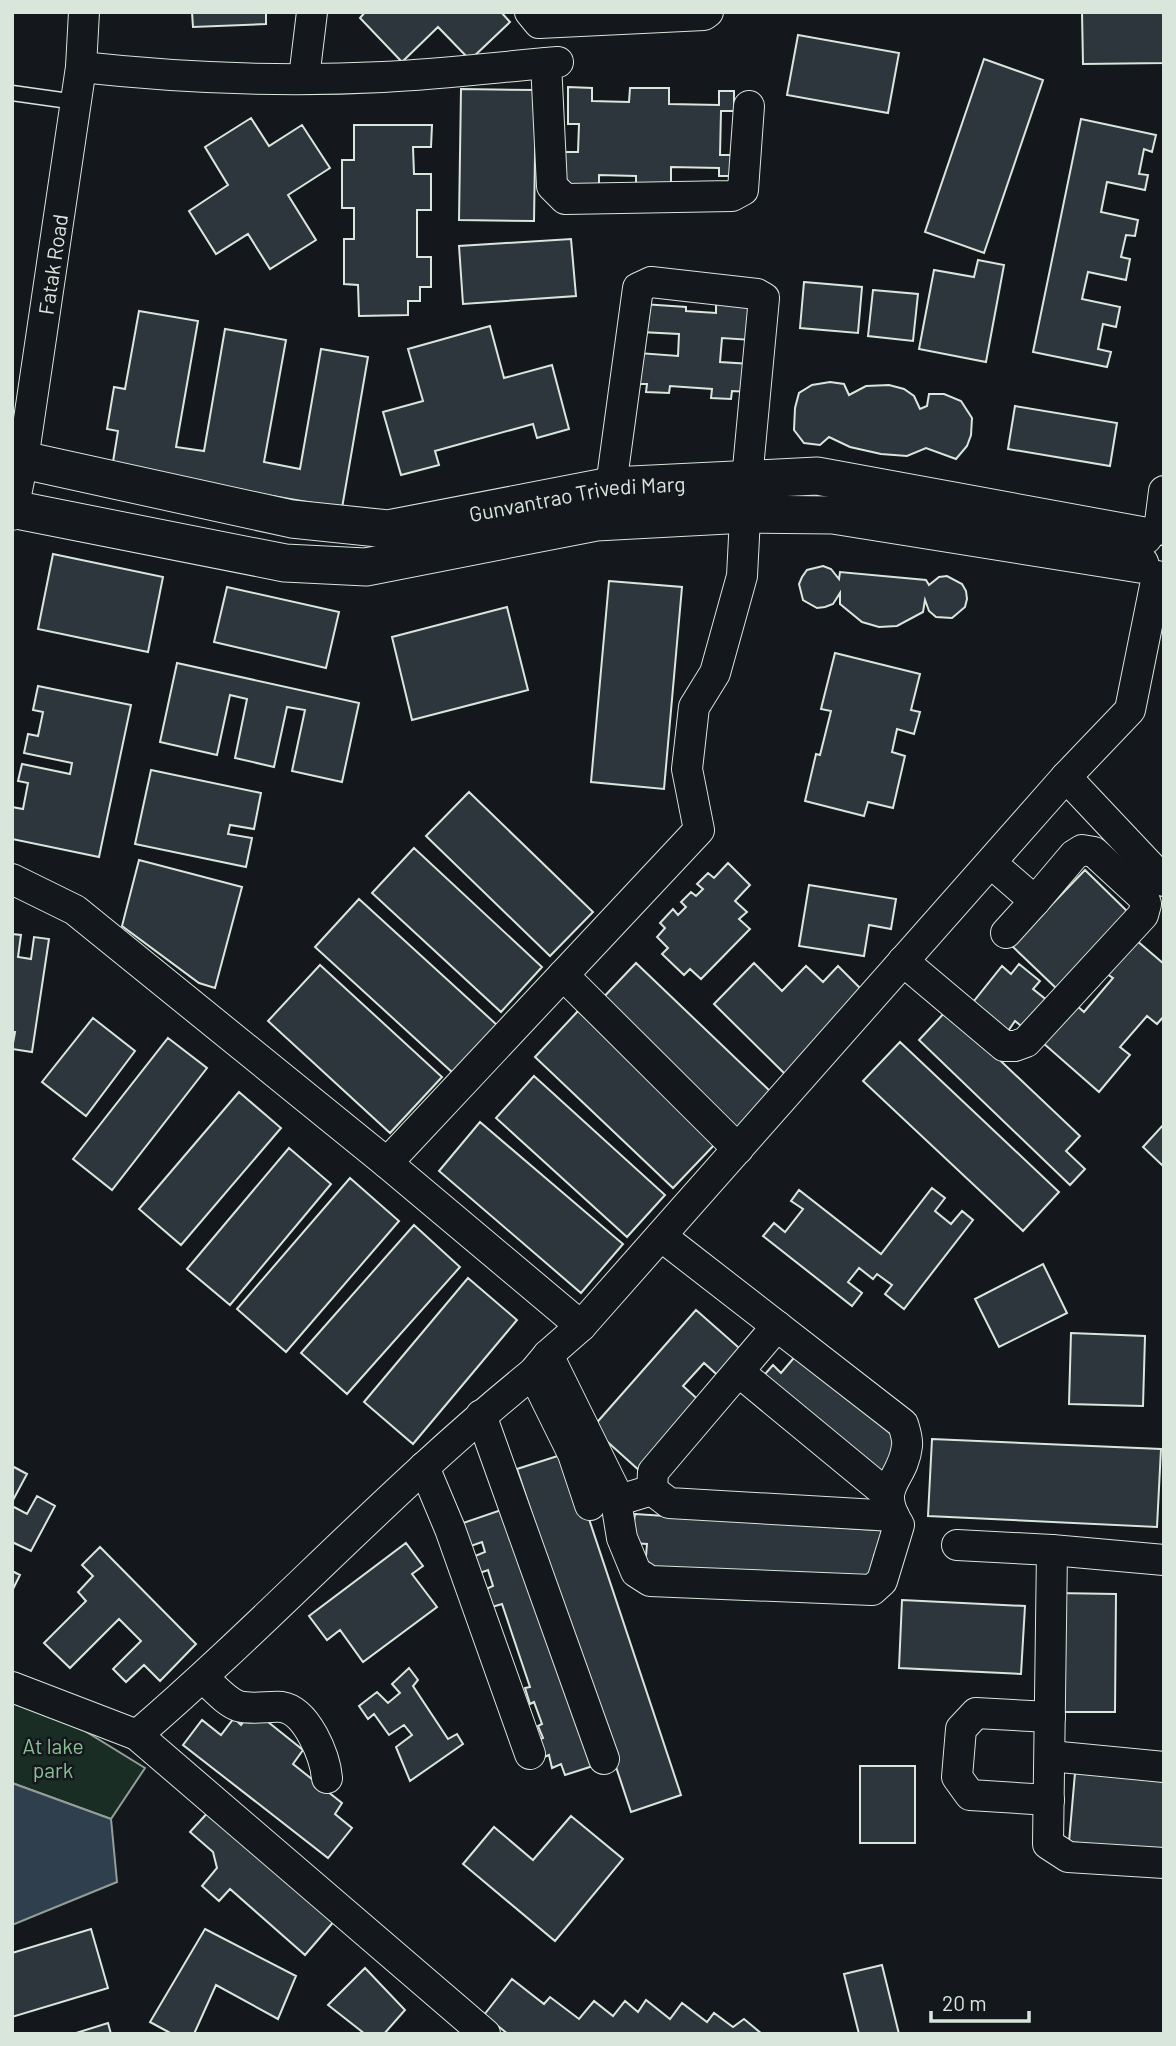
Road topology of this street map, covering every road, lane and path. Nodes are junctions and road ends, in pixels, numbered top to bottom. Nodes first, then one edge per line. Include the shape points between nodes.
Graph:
1 (85, 12) edge
2 (312, 12) edge
3 (530, 12) edge
4 (708, 12) edge
5 (81, 67) junction
6 (304, 78) junction
7 (12, 93) edge
8 (76, 102) junction
9 (749, 106) dead end
10 (18, 462) edge
11 (611, 486) junction
12 (1164, 491) edge
13 (747, 497) junction
14 (13, 511) edge
15 (554, 514) junction
16 (390, 545) junction
17 (1155, 552) edge
18 (1066, 777) junction
19 (991, 863) junction
20 (12, 879) edge
21 (1164, 881) edge
22 (1035, 901) junction
23 (1006, 933) dead end
24 (903, 961) junction
25 (563, 975) junction
26 (738, 1149) junction
27 (387, 1163) junction
28 (661, 1236) junction
29 (581, 1326) junction
30 (777, 1326) junction
31 (541, 1364) junction
32 (739, 1372) junction
33 (481, 1415) junction
34 (424, 1466) junction
35 (652, 1490) junction
36 (603, 1503) junction
37 (891, 1506) junction
38 (957, 1545) dead end
39 (1052, 1550) junction
40 (1164, 1560) edge
41 (203, 1678) junction
42 (12, 1687) edge
43 (1050, 1717) junction
44 (137, 1735) junction
45 (530, 1754) dead end
46 (1050, 1756) junction
47 (604, 1759) dead end
48 (1164, 1767) edge
49 (327, 1778) dead end
50 (1049, 1800) junction
51 (1164, 1863) edge
52 (485, 2034) edge

1 - 5 street, Fatak Road
2 - 6 street
3 - 4 street via 539,23
5 - 6 street via 196,77
5 - 8 street, Fatak Road
6 - 9 street via 383,77 552,63 552,186 565,199 732,196 743,190
7 - 8 lane
8 - 10 street, Fatak Road
10 - 14 street, Fatak Road
10 - 16 street, Gunvantrao Trivedi Marg via 292,519
11 - 13 street, Gunvantrao Trivedi Marg
11 - 13 street via 638,288 651,282 764,298
11 - 15 street, Gunvantrao Trivedi Marg
12 - 17 street
13 - 15 street via 596,522
13 - 17 street, Gunvantrao Trivedi Marg via 817,475
13 - 25 street via 742,576 715,673 694,707 687,769 699,830
14 - 16 street via 285,563 366,567
15 - 16 street, Gunvantrao Trivedi Marg
17 - 18 street via 1130,710
18 - 19 street
18 - 21 street
19 - 22 street
19 - 24 street
20 - 27 street via 75,910
22 - 23 street
22 - 24 street via 1082,850 1094,852 1146,904 1143,915 1026,1042 1003,1046
24 - 26 street
25 - 26 street
25 - 27 street
26 - 28 street
27 - 29 street
28 - 29 street
28 - 30 street
29 - 31 street
30 - 32 street
30 - 37 street via 903,1424 908,1444 889,1488
31 - 33 street
31 - 36 street via 614,1489
32 - 35 street via 653,1472
32 - 37 street
33 - 34 street
33 - 47 street
34 - 41 street
34 - 45 street
35 - 36 street
35 - 37 street via 669,1503
36 - 37 street via 636,1572 650,1581 872,1590 882,1581 899,1525
38 - 39 street
39 - 40 street
39 - 43 street
41 - 44 street
41 - 49 street via 237,1705 284,1707 295,1712 320,1745
42 - 44 street
43 - 46 street
43 - 50 street via 976,1713 961,1729 957,1777 970,1795
44 - 52 street
46 - 48 street
46 - 50 street
50 - 51 street via 1048,1844 1068,1857

